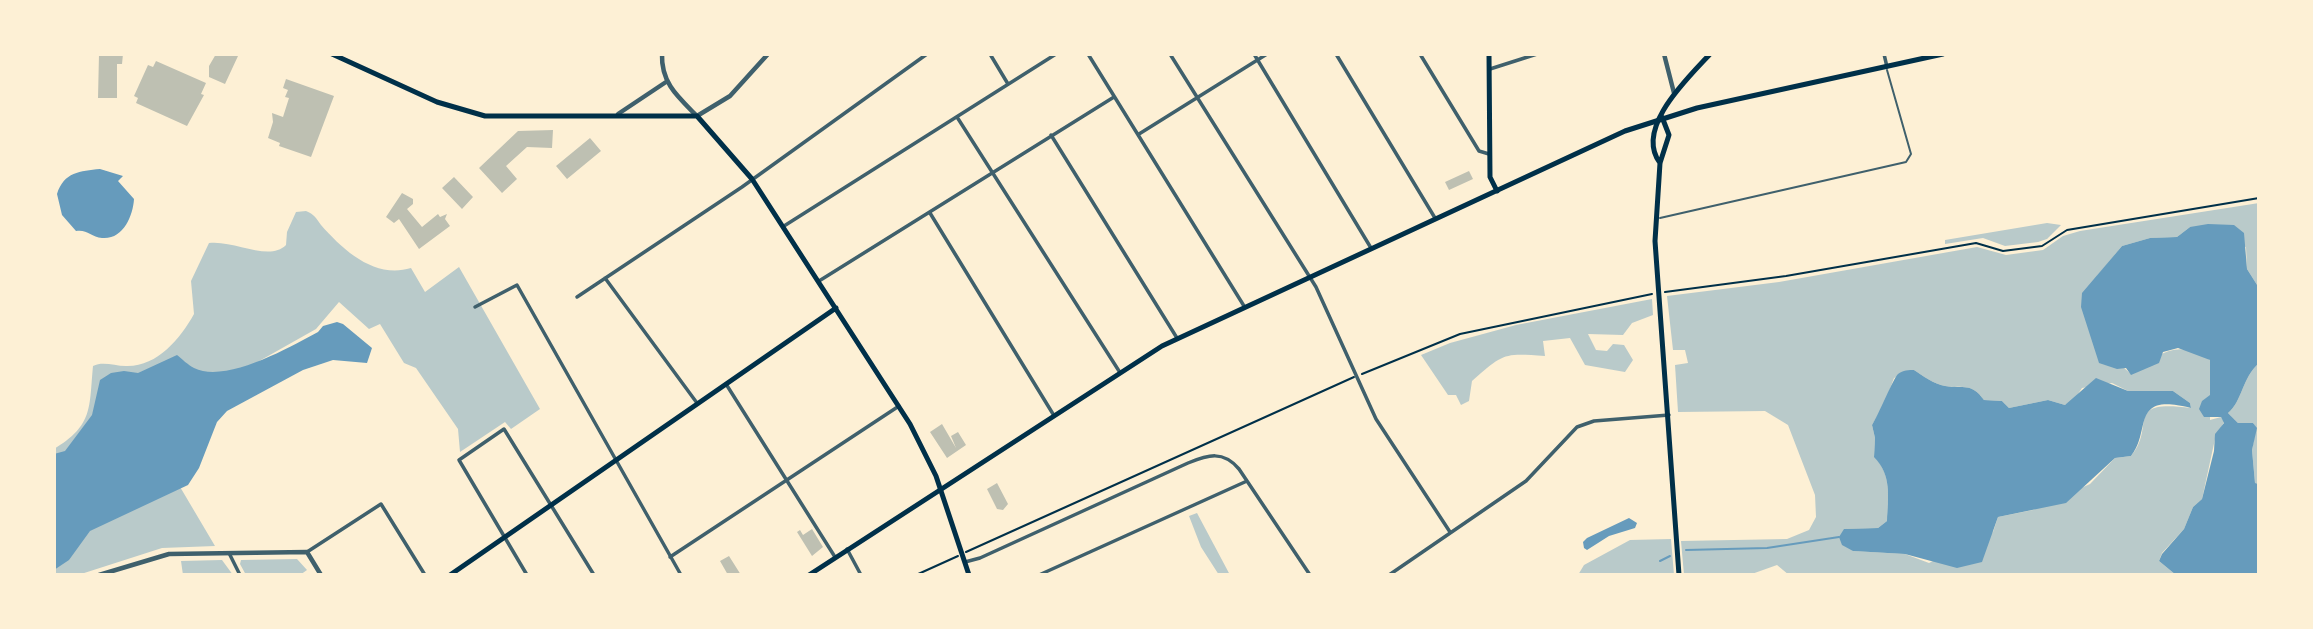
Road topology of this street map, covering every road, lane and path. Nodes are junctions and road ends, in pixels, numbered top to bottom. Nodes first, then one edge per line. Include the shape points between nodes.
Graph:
1 (332, 54) edge
2 (662, 54) edge
3 (768, 54) edge
4 (927, 54) edge
5 (990, 54) edge
6 (1056, 54) edge
7 (1088, 54) edge
8 (1170, 54) edge
9 (1254, 54) edge
10 (1267, 54) edge
11 (1336, 54) edge
12 (1420, 54) edge
13 (1489, 54) edge
14 (1537, 54) edge
15 (1664, 54) edge
16 (1710, 54) edge
17 (1884, 54) edge
18 (1943, 54) edge
19 (1257, 60) junction
20 (1886, 67) junction
21 (1490, 69) junction
22 (666, 82) junction
23 (1009, 84) junction
24 (1674, 93) junction
25 (1114, 97) junction
26 (1197, 98) junction
27 (618, 114) junction
28 (697, 116) junction
29 (957, 117) junction
30 (1662, 117) junction
31 (1139, 134) junction
32 (1051, 135) junction
33 (1491, 155) junction
34 (1660, 163) junction
35 (992, 173) junction
36 (752, 179) junction
37 (1497, 191) junction
38 (2259, 198) edge
39 (930, 212) junction
40 (1435, 218) junction
41 (1655, 218) junction
42 (782, 228) junction
43 (1371, 248) junction
44 (1309, 276) junction
45 (605, 278) junction
46 (818, 283) junction
47 (1675, 290) dead end
48 (1642, 296) dead end
49 (576, 298) dead end
50 (1244, 306) junction
51 (475, 307) dead end
52 (836, 308) junction
53 (1177, 338) junction
54 (1119, 371) junction
55 (1362, 374) dead end
56 (1351, 379) dead end
57 (726, 384) junction
58 (697, 403) junction
59 (899, 406) junction
60 (1053, 414) junction
61 (1670, 415) junction
62 (616, 460) junction
63 (786, 481) junction
64 (1247, 481) junction
65 (940, 489) junction
66 (552, 505) junction
67 (1450, 532) junction
68 (505, 538) junction
69 (847, 549) junction
70 (970, 550) dead end
71 (307, 552) junction
72 (229, 553) junction
73 (670, 557) junction
74 (835, 557) junction
75 (955, 557) dead end
76 (965, 562) junction
77 (99, 575) edge
78 (240, 575) edge
79 (321, 575) edge
80 (425, 575) edge
81 (450, 575) edge
82 (527, 575) edge
83 (594, 575) edge
84 (681, 575) edge
85 (809, 575) edge
86 (861, 575) edge
87 (916, 575) edge
88 (969, 575) edge
89 (1039, 575) edge
90 (1310, 575) edge
91 (1389, 575) edge
92 (1679, 575) edge

1 - 27 main road via 437,103 485,116
2 - 22 street
3 - 28 street via 730,96
4 - 36 street
5 - 23 street
6 - 23 street
7 - 25 street
8 - 26 street
9 - 19 street
10 - 19 street
11 - 40 street
12 - 33 street via 1479,151
13 - 21 main road
14 - 21 street
15 - 24 street
16 - 24 main road
17 - 20 street
18 - 20 main road
19 - 26 street
19 - 43 street
20 - 30 main road
20 - 41 lane via 1911,154 1906,162
21 - 33 main road
22 - 27 street
22 - 28 street
23 - 29 street
24 - 30 main road
25 - 31 street
25 - 32 street
26 - 31 street
26 - 44 street
27 - 28 main road
28 - 36 main road
29 - 35 street
29 - 42 street
30 - 34 main road via 1669,135
30 - 34 main road via 1651,140
30 - 37 main road
31 - 50 street
32 - 35 street
32 - 53 street
33 - 37 main road via 1490,177
34 - 41 main road
35 - 39 street
35 - 54 street
36 - 42 main road
36 - 45 street
37 - 40 main road
38 - 47 path via 2067,230 2042,246 2003,251 1976,243
39 - 46 street
39 - 60 street
40 - 43 main road
41 - 61 main road
42 - 46 main road
43 - 44 main road
44 - 50 main road
44 - 67 street via 1376,419
45 - 49 street
45 - 58 street
46 - 52 main road
48 - 55 path via 1460,334
50 - 53 main road
51 - 62 street via 517,285
52 - 57 main road
52 - 59 main road
53 - 54 main road
54 - 60 main road
56 - 70 path
57 - 58 main road
57 - 63 street
58 - 62 main road
59 - 63 street
59 - 65 main road
60 - 65 main road
61 - 67 street via 1594,421 1577,427 1526,481
61 - 92 main road
62 - 66 main road
62 - 73 street
63 - 73 street
63 - 74 street
64 - 76 street via 1225,456 1207,456
64 - 89 street
64 - 90 street
65 - 69 main road
65 - 76 main road
66 - 68 main road
66 - 68 street via 504,429 459,460
66 - 83 street
67 - 91 street
68 - 81 main road
68 - 82 street
69 - 74 main road
69 - 86 street
71 - 72 street
71 - 79 street
71 - 80 street via 381,504
72 - 77 street via 162,555
72 - 78 street
73 - 84 street
74 - 85 main road
75 - 87 path
76 - 88 main road

